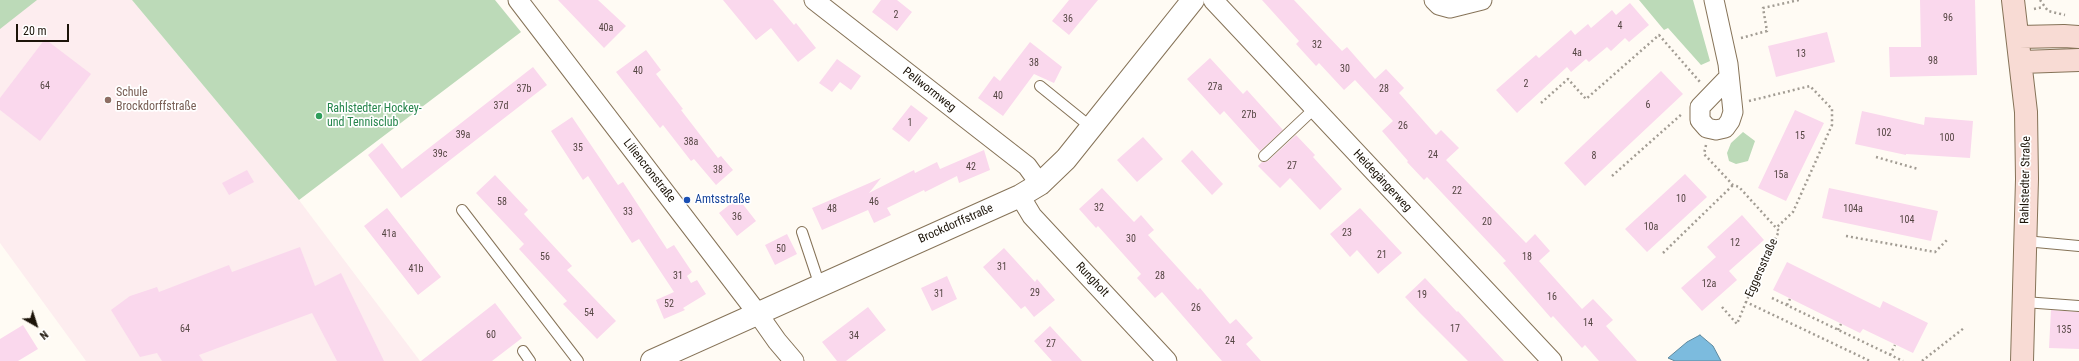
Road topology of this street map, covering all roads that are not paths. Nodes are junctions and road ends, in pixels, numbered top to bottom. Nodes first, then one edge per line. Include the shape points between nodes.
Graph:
1 (518, 0) edge
2 (814, 0) edge
3 (1193, 0) edge
4 (1213, 0) edge
5 (1434, 0) edge
6 (1482, 0) edge
7 (1714, 0) edge
8 (2013, 0) edge
9 (2019, 37) junction
10 (2079, 37) edge
11 (2079, 60) edge
12 (2022, 62) junction
13 (1728, 78) junction
14 (1040, 86) dead end
15 (1314, 108) junction
16 (1092, 128) junction
17 (1264, 156) dead end
18 (1040, 184) junction
19 (1020, 196) junction
20 (462, 210) dead end
21 (802, 232) dead end
22 (2025, 241) junction
23 (2079, 246) edge
24 (820, 286) junction
25 (2024, 302) junction
26 (2079, 306) edge
27 (758, 314) junction
28 (523, 351) dead end
29 (530, 361) edge
30 (578, 361) edge
31 (652, 361) edge
32 (794, 361) edge
33 (1167, 361) edge
34 (1552, 361) edge
35 (2022, 361) edge

1 - 27 street, Liliencronstraße
2 - 18 street, Pellwormweg via 1027,166
3 - 16 street, Brockdorffstraße
4 - 15 street, Heidegängerweg
5 - 6 street via 1439,5 1450,8
7 - 13 street via 1728,64
8 - 9 main road, Rahlstedter Straße
9 - 10 main road
9 - 12 main road, Rahlstedter Straße
11 - 12 main road
12 - 22 main road, Rahlstedter Straße via 2026,112
13 - 13 street via 1733,103 1732,117 1728,125 1720,129 1711,129 1702,123 1699,111 1701,104
14 - 16 lane
15 - 17 lane
15 - 34 street, Heidegängerweg
16 - 18 street, Brockdorffstraße via 1055,171
18 - 19 street, Brockdorffstraße
19 - 24 street, Brockdorffstraße
19 - 33 street, Rungholt via 1032,216
20 - 30 lane
21 - 24 lane
22 - 23 lane
22 - 25 main road, Rahlstedter Straße
24 - 27 street, Brockdorffstraße
25 - 26 lane
25 - 35 main road, Rahlstedter Straße
27 - 31 street, Brockdorffstraße
27 - 32 street, Liliencronstraße
28 - 29 lane

